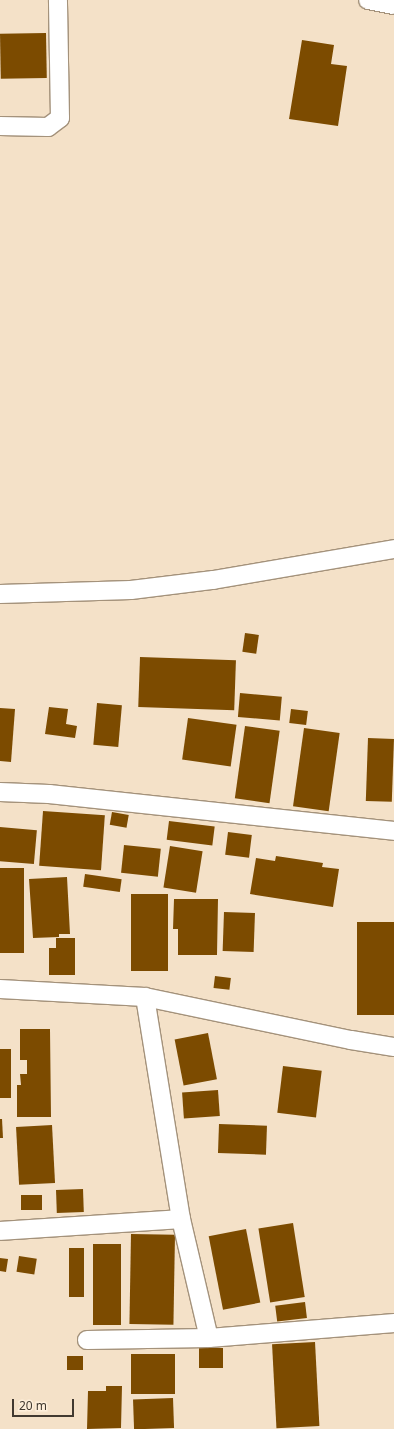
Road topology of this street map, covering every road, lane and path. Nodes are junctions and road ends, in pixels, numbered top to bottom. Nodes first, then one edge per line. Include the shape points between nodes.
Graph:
1 (58, 0) edge
2 (368, 0) edge
3 (394, 5) edge
4 (0, 126) edge
5 (394, 549) edge
6 (0, 594) edge
7 (0, 792) edge
8 (394, 831) edge
9 (0, 988) edge
10 (145, 997) junction
11 (394, 1047) edge
12 (181, 1219) junction
13 (0, 1231) edge
14 (394, 1323) edge
15 (209, 1338) junction
16 (87, 1340) dead end

1 - 4 street via 60,118 48,127
2 - 3 street
5 - 6 street via 213,580 131,590
7 - 8 street via 49,794
9 - 10 street
10 - 11 street
10 - 12 street
12 - 13 street
12 - 15 street
14 - 15 street
15 - 16 street

